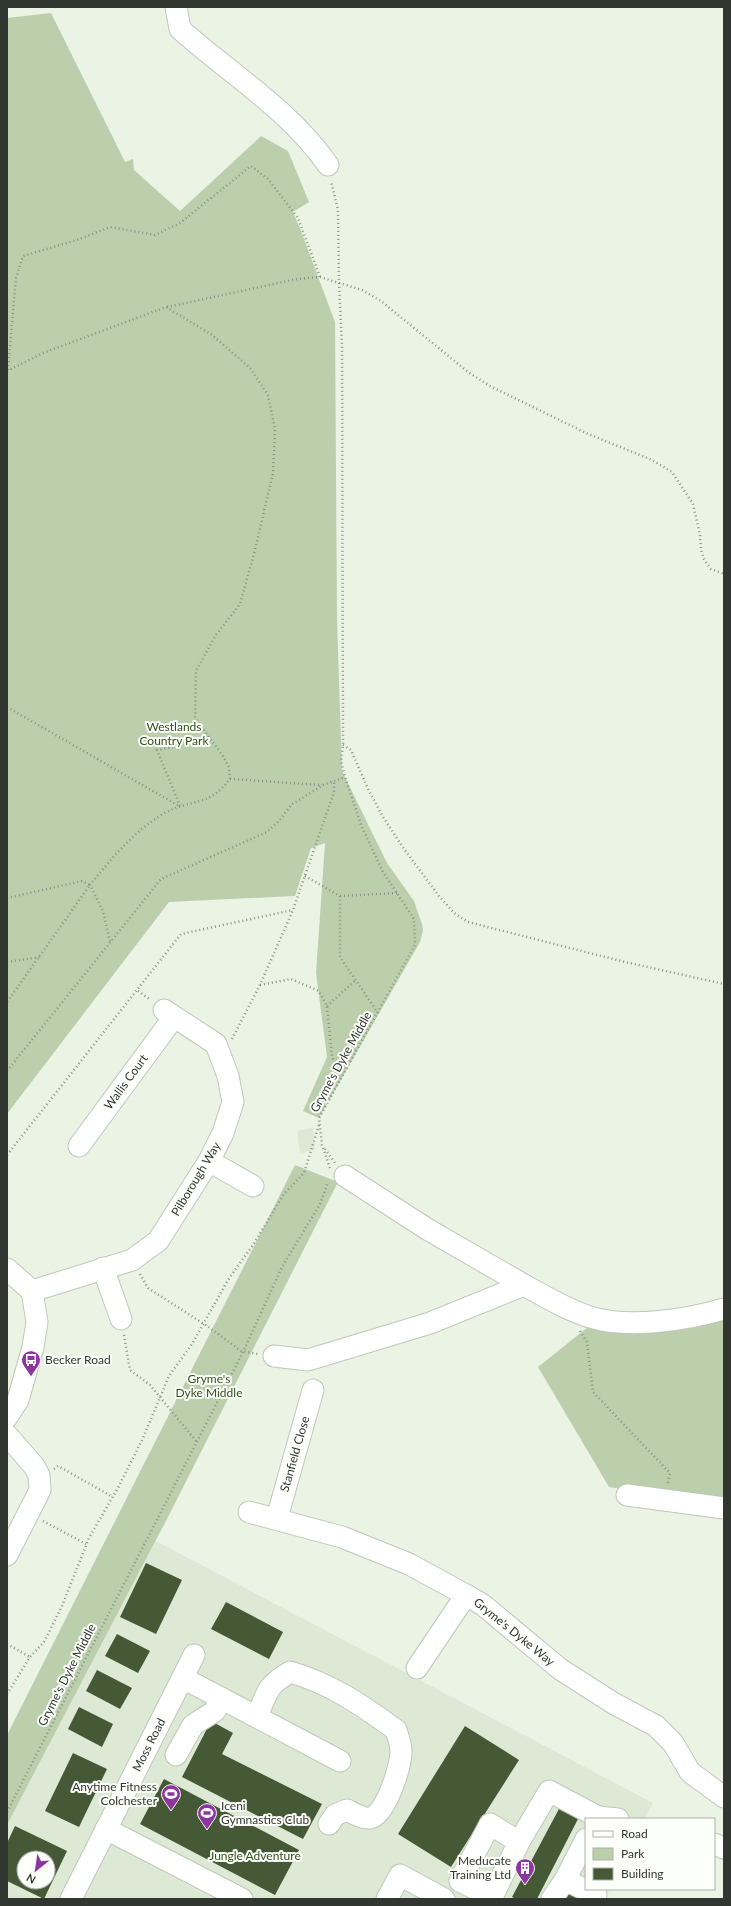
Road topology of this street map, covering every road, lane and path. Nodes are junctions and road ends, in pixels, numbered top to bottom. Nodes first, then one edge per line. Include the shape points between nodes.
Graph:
1 (176, 7) edge
2 (328, 165) joint
3 (320, 277) junction
4 (338, 282) junction
5 (166, 307) junction
6 (7, 371) edge
7 (724, 574) edge
8 (7, 707) edge
9 (208, 735) junction
10 (343, 745) junction
11 (345, 777) junction
12 (230, 779) junction
13 (334, 781) junction
14 (323, 785) junction
15 (180, 806) junction
16 (305, 876) junction
17 (90, 885) junction
18 (398, 893) junction
19 (340, 896) junction
20 (7, 898) edge
21 (293, 910) junction
22 (110, 942) junction
23 (40, 957) junction
24 (7, 962) edge
25 (356, 980) junction
26 (724, 984) edge
27 (260, 985) junction
28 (7, 1002) edge
29 (327, 1006) junction
30 (169, 1013) joint
31 (378, 1014) junction
32 (222, 1059) junction
33 (7, 1071) edge
34 (343, 1076) junction
35 (320, 1122) junction
36 (322, 1145) junction
37 (79, 1146) dead end
38 (7, 1155) edge
39 (209, 1161) junction
40 (336, 1176) junction
41 (253, 1186) dead end
42 (132, 1260) junction
43 (103, 1268) junction
44 (7, 1269) edge
45 (524, 1285) junction
46 (32, 1291) junction
47 (565, 1307) junction
48 (724, 1309) edge
49 (121, 1319) joint
50 (203, 1323) junction
51 (243, 1352) junction
52 (274, 1356) dead end
53 (313, 1390) dead end
54 (160, 1397) junction
55 (7, 1417) edge
56 (7, 1435) edge
57 (196, 1441) junction
58 (39, 1483) junction
59 (627, 1495) dead end
60 (113, 1496) junction
61 (664, 1500) junction
62 (724, 1508) edge
63 (250, 1512) dead end
64 (28, 1514) junction
65 (277, 1518) junction
66 (86, 1544) junction
67 (7, 1555) edge
68 (466, 1595) junction
69 (7, 1644) edge
70 (194, 1655) dead end
71 (30, 1657) junction
72 (417, 1668) dead end
73 (183, 1678) junction
74 (7, 1694) edge
75 (221, 1698) junction
76 (257, 1717) junction
77 (176, 1755) dead end
78 (340, 1761) dead end
79 (724, 1797) edge
80 (7, 1812) edge
81 (597, 1818) edge
82 (329, 1824) dead end
83 (106, 1829) junction
84 (585, 1841) edge
85 (519, 1842) junction
86 (565, 1880) junction
87 (585, 1889) edge
88 (492, 1898) edge
89 (71, 1899) edge
90 (240, 1899) edge
91 (387, 1899) edge
92 (444, 1899) edge
93 (552, 1899) edge

1 - 2 street via 180,29 267,100 308,139
2 - 4 path via 338,210
3 - 4 path
3 - 5 path via 297,279
3 - 6 path via 298,218 268,179 250,166 180,223 155,235 110,227 23,256 16,278
4 - 7 path via 362,290 381,301 468,372 490,386 586,433 652,460 672,472 693,504 704,559 711,569
4 - 10 path via 342,346
5 - 6 path via 43,353
5 - 9 path via 212,335 250,368 268,395 275,429 273,473 240,604 216,635 196,671 195,718
8 - 15 path
9 - 12 path via 224,756 229,767
9 - 15 path via 191,744 157,750
10 - 11 path via 341,761
10 - 26 path via 351,750 383,817 439,896 454,913 468,922
11 - 13 path
11 - 18 path via 361,825 384,872
12 - 14 path
12 - 15 path via 221,790 206,800
13 - 14 path
13 - 16 path via 334,792
14 - 22 path via 290,805 280,820 267,832 160,879
15 - 17 path via 164,814 130,840
16 - 19 path
16 - 21 path
17 - 20 path via 82,881
17 - 22 path via 103,911
17 - 23 path
18 - 19 path
18 - 31 path, Gryme's Dyke Middle via 414,919 415,945
19 - 25 path via 340,957
21 - 27 path
21 - 38 path via 182,934
22 - 33 path
23 - 24 path
23 - 28 path
25 - 29 path
25 - 31 path
27 - 29 path via 291,979 319,991
27 - 32 path
29 - 34 path via 332,1057
30 - 32 street, Pilborough Way via 216,1044
30 - 37 street, Wallis Court
31 - 34 path, Gryme's Dyke Middle
32 - 39 street, Pilborough Way via 233,1102 223,1133
34 - 35 path, Gryme's Dyke Middle via 319,1118
35 - 36 path, Gryme's Dyke Middle
35 - 50 path via 304,1173 284,1194
36 - 40 path
36 - 40 path, Gryme's Dyke Middle
39 - 41 street
39 - 42 street, Pilborough Way via 158,1241
40 - 45 street
40 - 51 path, Gryme's Dyke Middle via 282,1267
42 - 43 street, Pilborough Way
42 - 50 path via 148,1288
43 - 46 street, Pilborough Way
43 - 49 street
44 - 46 street
45 - 47 street
45 - 52 street via 430,1323 308,1360
46 - 55 street via 37,1322 33,1347 18,1400
47 - 48 street via 592,1318 642,1322 695,1316
47 - 61 path via 587,1342 593,1392 670,1473
49 - 54 path via 130,1370 150,1385
50 - 51 path
50 - 54 path via 192,1344 168,1376
51 - 57 path, Gryme's Dyke Middle
53 - 65 street, Stanfield Close
54 - 57 path
54 - 60 path via 143,1438
56 - 58 street via 34,1466 39,1475
57 - 80 path, Gryme's Dyke Middle
58 - 60 path via 58,1466
58 - 64 street via 40,1490
59 - 61 street
60 - 66 path
61 - 62 street
63 - 65 street, Gryme's Dyke Way
64 - 66 path
64 - 67 street
65 - 68 street, Gryme's Dyke Way via 348,1540 409,1564
66 - 71 path via 62,1606 44,1642
68 - 72 street
68 - 79 street, Gryme's Dyke Way via 483,1605 560,1669 613,1703 656,1726 673,1743 690,1772
69 - 71 path
70 - 73 street, Moss Road
71 - 74 path
73 - 75 street
73 - 83 street, Moss Road
75 - 76 street
75 - 77 street via 215,1710 193,1725
76 - 78 street
76 - 82 street via 274,1681 290,1672 311,1678 342,1694 396,1730 401,1751 398,1773 376,1816 368,1819 347,1810 335,1815
81 - 85 street via 549,1791
83 - 89 street, Moss Road
83 - 90 street via 149,1856
84 - 86 street
85 - 88 street
85 - 88 street via 490,1824 460,1880
86 - 87 street
86 - 93 street
91 - 92 street via 400,1875

